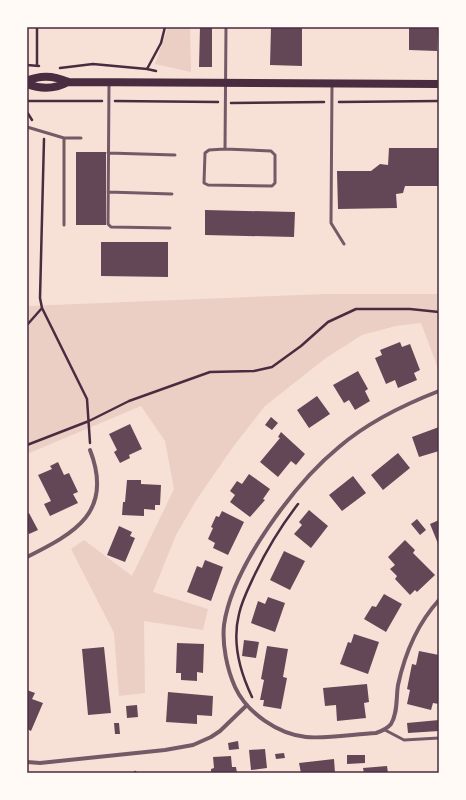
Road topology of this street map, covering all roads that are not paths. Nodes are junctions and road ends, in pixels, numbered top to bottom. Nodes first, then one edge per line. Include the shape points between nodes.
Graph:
1 (226, 27) edge
2 (27, 81) edge
3 (68, 82) junction
4 (108, 83) junction
5 (225, 83) junction
6 (332, 83) junction
7 (27, 84) edge
8 (439, 84) edge
9 (27, 126) edge
10 (64, 138) junction
11 (81, 138) dead end
12 (225, 150) junction
13 (108, 153) junction
14 (175, 155) dead end
15 (108, 192) junction
16 (172, 194) dead end
17 (64, 225) dead end
18 (170, 228) dead end
19 (344, 244) dead end
20 (439, 391) edge
21 (90, 450) road end
22 (27, 557) edge
23 (439, 600) edge
24 (247, 706) junction
25 (385, 730) junction
26 (439, 738) edge
27 (27, 762) edge

1 - 5 lane
2 - 3 main road via 35,78 58,78
3 - 4 main road
3 - 7 main road via 58,87 35,87
4 - 5 main road
4 - 13 lane
5 - 6 main road
5 - 12 lane
6 - 8 main road
6 - 19 lane via 331,223
9 - 10 lane
10 - 11 lane
10 - 17 lane
12 - 12 lane via 270,151 275,155 275,183 272,186 204,183 205,153 208,150
13 - 14 lane
13 - 15 lane
15 - 16 lane
15 - 18 lane via 108,224 111,227
20 - 24 street via 396,410 339,446 296,491 253,552 230,602 224,625 225,654 230,677
21 - 22 street via 96,466 96,484 95,501 88,516 61,540
23 - 25 street via 416,632 398,685 394,717
24 - 25 street via 269,724 288,733 307,737 376,733
24 - 27 street via 220,731 193,745 166,750
25 - 26 lane via 404,740

